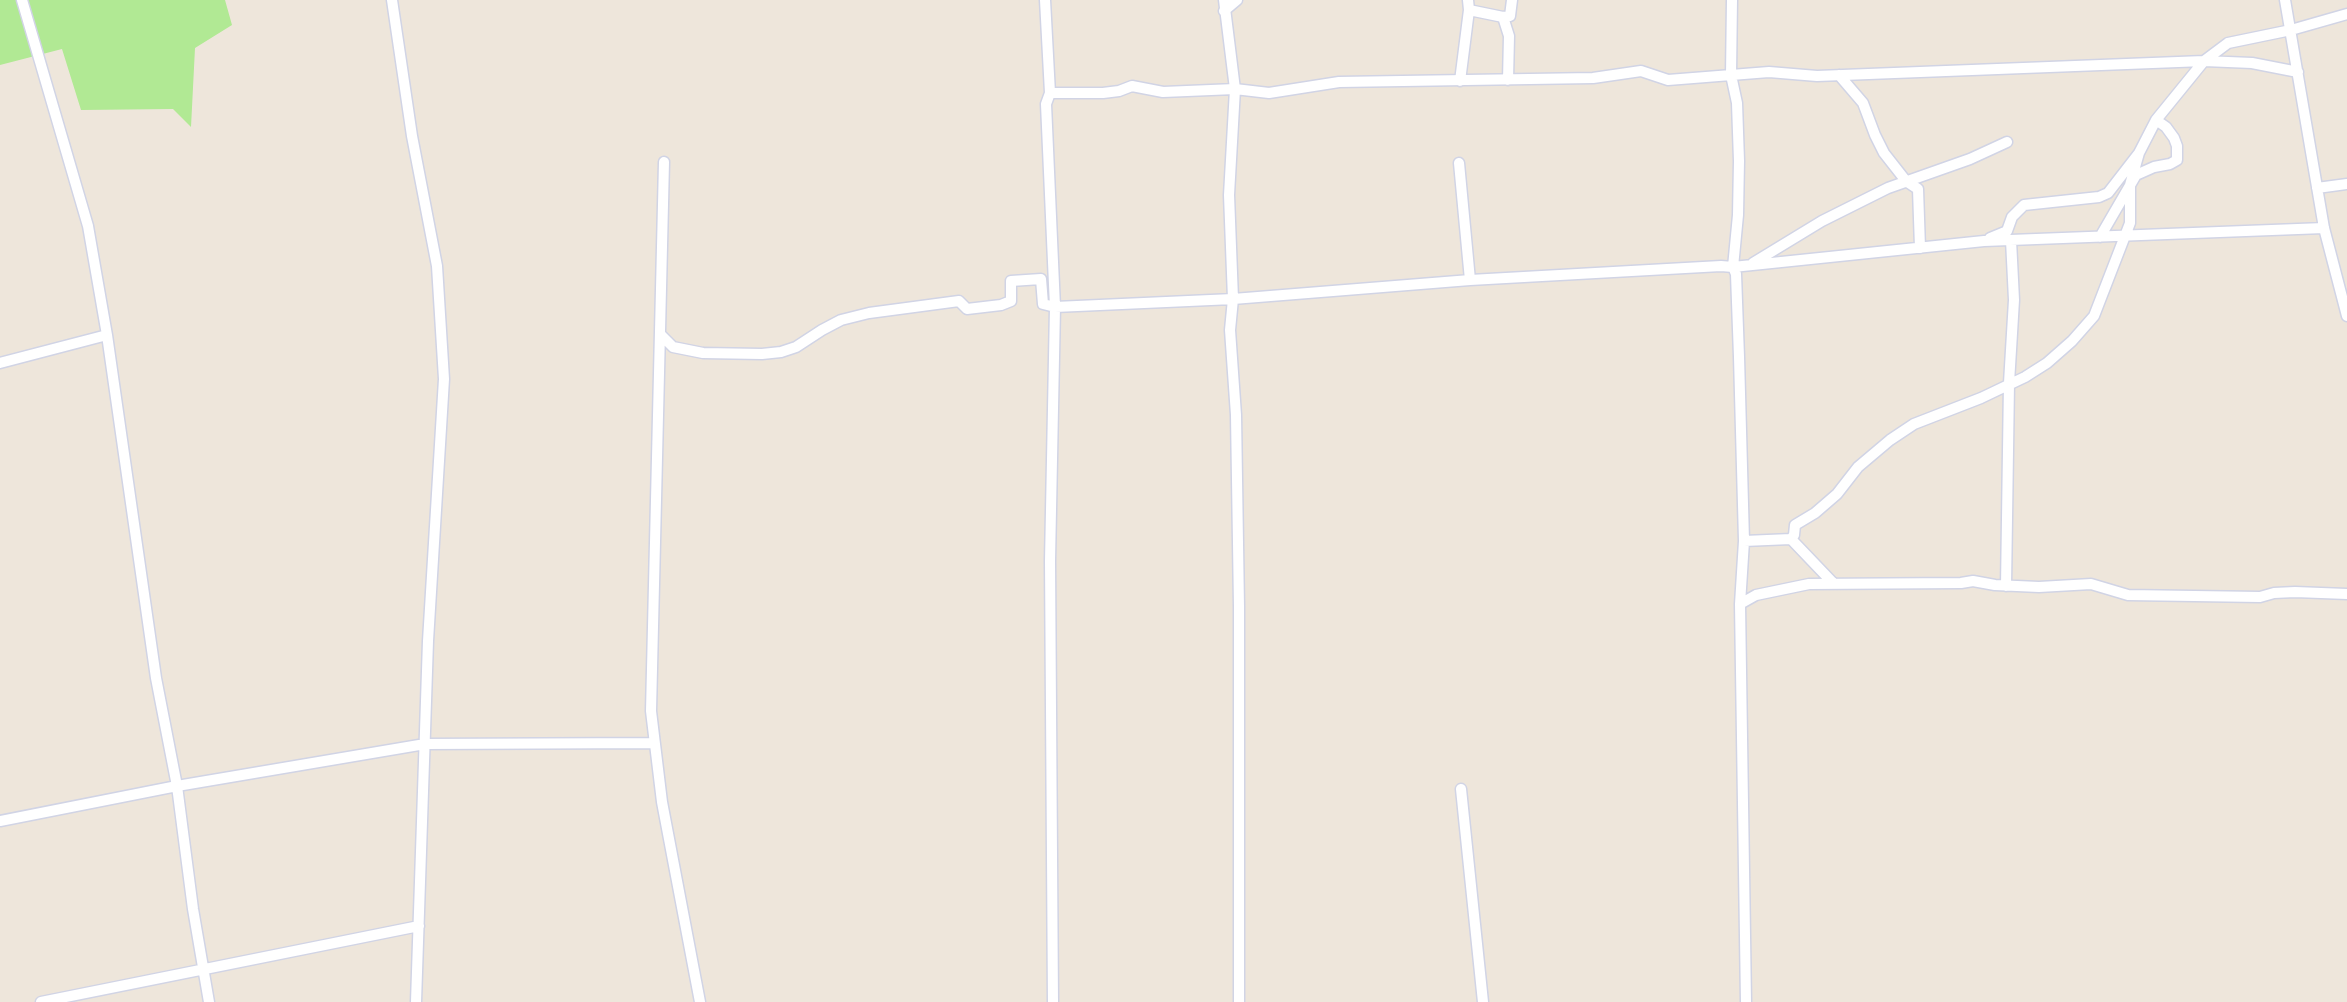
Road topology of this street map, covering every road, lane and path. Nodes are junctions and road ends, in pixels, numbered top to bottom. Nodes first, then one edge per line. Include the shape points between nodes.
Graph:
1 (22, 0) edge
2 (392, 0) edge
3 (1045, 0) edge
4 (1237, 0) edge
5 (1512, 0) edge
6 (1731, 0) edge
7 (2285, 0) edge
8 (1468, 5) edge
9 (1224, 6) edge
10 (2347, 14) edge
11 (1503, 17) junction
12 (2291, 30) junction
13 (2204, 62) junction
14 (2298, 72) junction
15 (1731, 75) junction
16 (1839, 75) junction
17 (1508, 80) junction
18 (1460, 81) junction
19 (1235, 89) junction
20 (1050, 93) junction
21 (2156, 120) junction
22 (2007, 142) dead end
23 (2139, 153) junction
24 (664, 162) dead end
25 (1459, 162) dead end
26 (1906, 182) junction
27 (2347, 184) edge
28 (2130, 185) junction
29 (2318, 188) junction
30 (2324, 228) junction
31 (2123, 236) junction
32 (2100, 237) junction
33 (2011, 240) junction
34 (1984, 241) junction
35 (1920, 248) junction
36 (1750, 265) junction
37 (1733, 267) junction
38 (1470, 280) junction
39 (1233, 299) junction
40 (1055, 307) junction
41 (2347, 316) edge
42 (660, 334) junction
43 (107, 335) junction
44 (0, 363) edge
45 (2009, 383) junction
46 (1791, 539) junction
47 (1744, 541) junction
48 (1834, 584) junction
49 (2006, 586) junction
50 (2347, 594) edge
51 (1740, 603) junction
52 (654, 743) junction
53 (425, 744) junction
54 (177, 786) junction
55 (1461, 789) dead end
56 (0, 821) edge
57 (419, 926) junction
58 (204, 969) junction
59 (41, 1002) edge
60 (208, 1002) edge
61 (416, 1002) edge
62 (700, 1002) edge
63 (1053, 1002) edge
64 (1239, 1002) edge
65 (1483, 1002) edge
66 (1746, 1002) edge

1 - 43 street via 88,226
2 - 53 street via 437,266 444,379
3 - 20 street
4 - 9 street
5 - 11 street via 1510,16
6 - 15 street
7 - 12 street
8 - 11 street
8 - 18 street
9 - 19 street
10 - 12 street
11 - 17 street via 1509,36
12 - 13 street via 2228,43
12 - 14 street
13 - 14 street via 2252,63
13 - 16 street
13 - 21 street
14 - 29 street
15 - 16 street
15 - 17 street via 1668,80 1641,71 1593,78
15 - 37 street via 1737,103 1738,161
16 - 26 street via 1863,103 1884,153
17 - 18 street
18 - 19 street via 1339,82 1269,93
19 - 20 street via 1163,92 1132,86 1103,93
19 - 39 street via 1229,195
20 - 40 street via 1046,104
21 - 23 street
21 - 28 street via 2174,138 2176,160 2140,172
22 - 26 street
23 - 28 street
23 - 34 street via 2108,193 2024,205 2012,217 2007,231
24 - 42 street
25 - 38 street
26 - 35 street via 1918,189
26 - 36 street via 1822,221
27 - 29 street
28 - 31 street via 2130,223
28 - 32 street
29 - 30 street
30 - 31 street
30 - 41 street
31 - 32 street
31 - 45 street via 2094,316 2047,363
32 - 33 street
33 - 34 street
33 - 45 street via 2014,300
34 - 35 street
35 - 36 street
36 - 37 street
37 - 38 street
37 - 47 street
38 - 39 street
39 - 40 street
39 - 64 street via 1230,330 1236,415 1239,607
40 - 42 street via 1042,304 1041,279 1011,281 1011,301 1001,305 967,309 959,301 869,313 842,320 781,352 693,351 673,347
40 - 63 street via 1050,550
42 - 52 street via 651,711
43 - 44 street
43 - 54 street via 156,678
45 - 46 street via 1914,424 1890,440 1858,467 1837,494 1796,525
45 - 49 street
46 - 47 street
46 - 48 street
47 - 51 street
48 - 49 street via 1973,581
48 - 51 street via 1809,584 1756,595
49 - 50 street via 2091,584 2128,595
51 - 66 street
52 - 53 street
52 - 62 street
53 - 54 street
53 - 57 street
54 - 56 street
54 - 58 street
55 - 65 street
57 - 58 street
57 - 61 street
58 - 59 street
58 - 60 street

